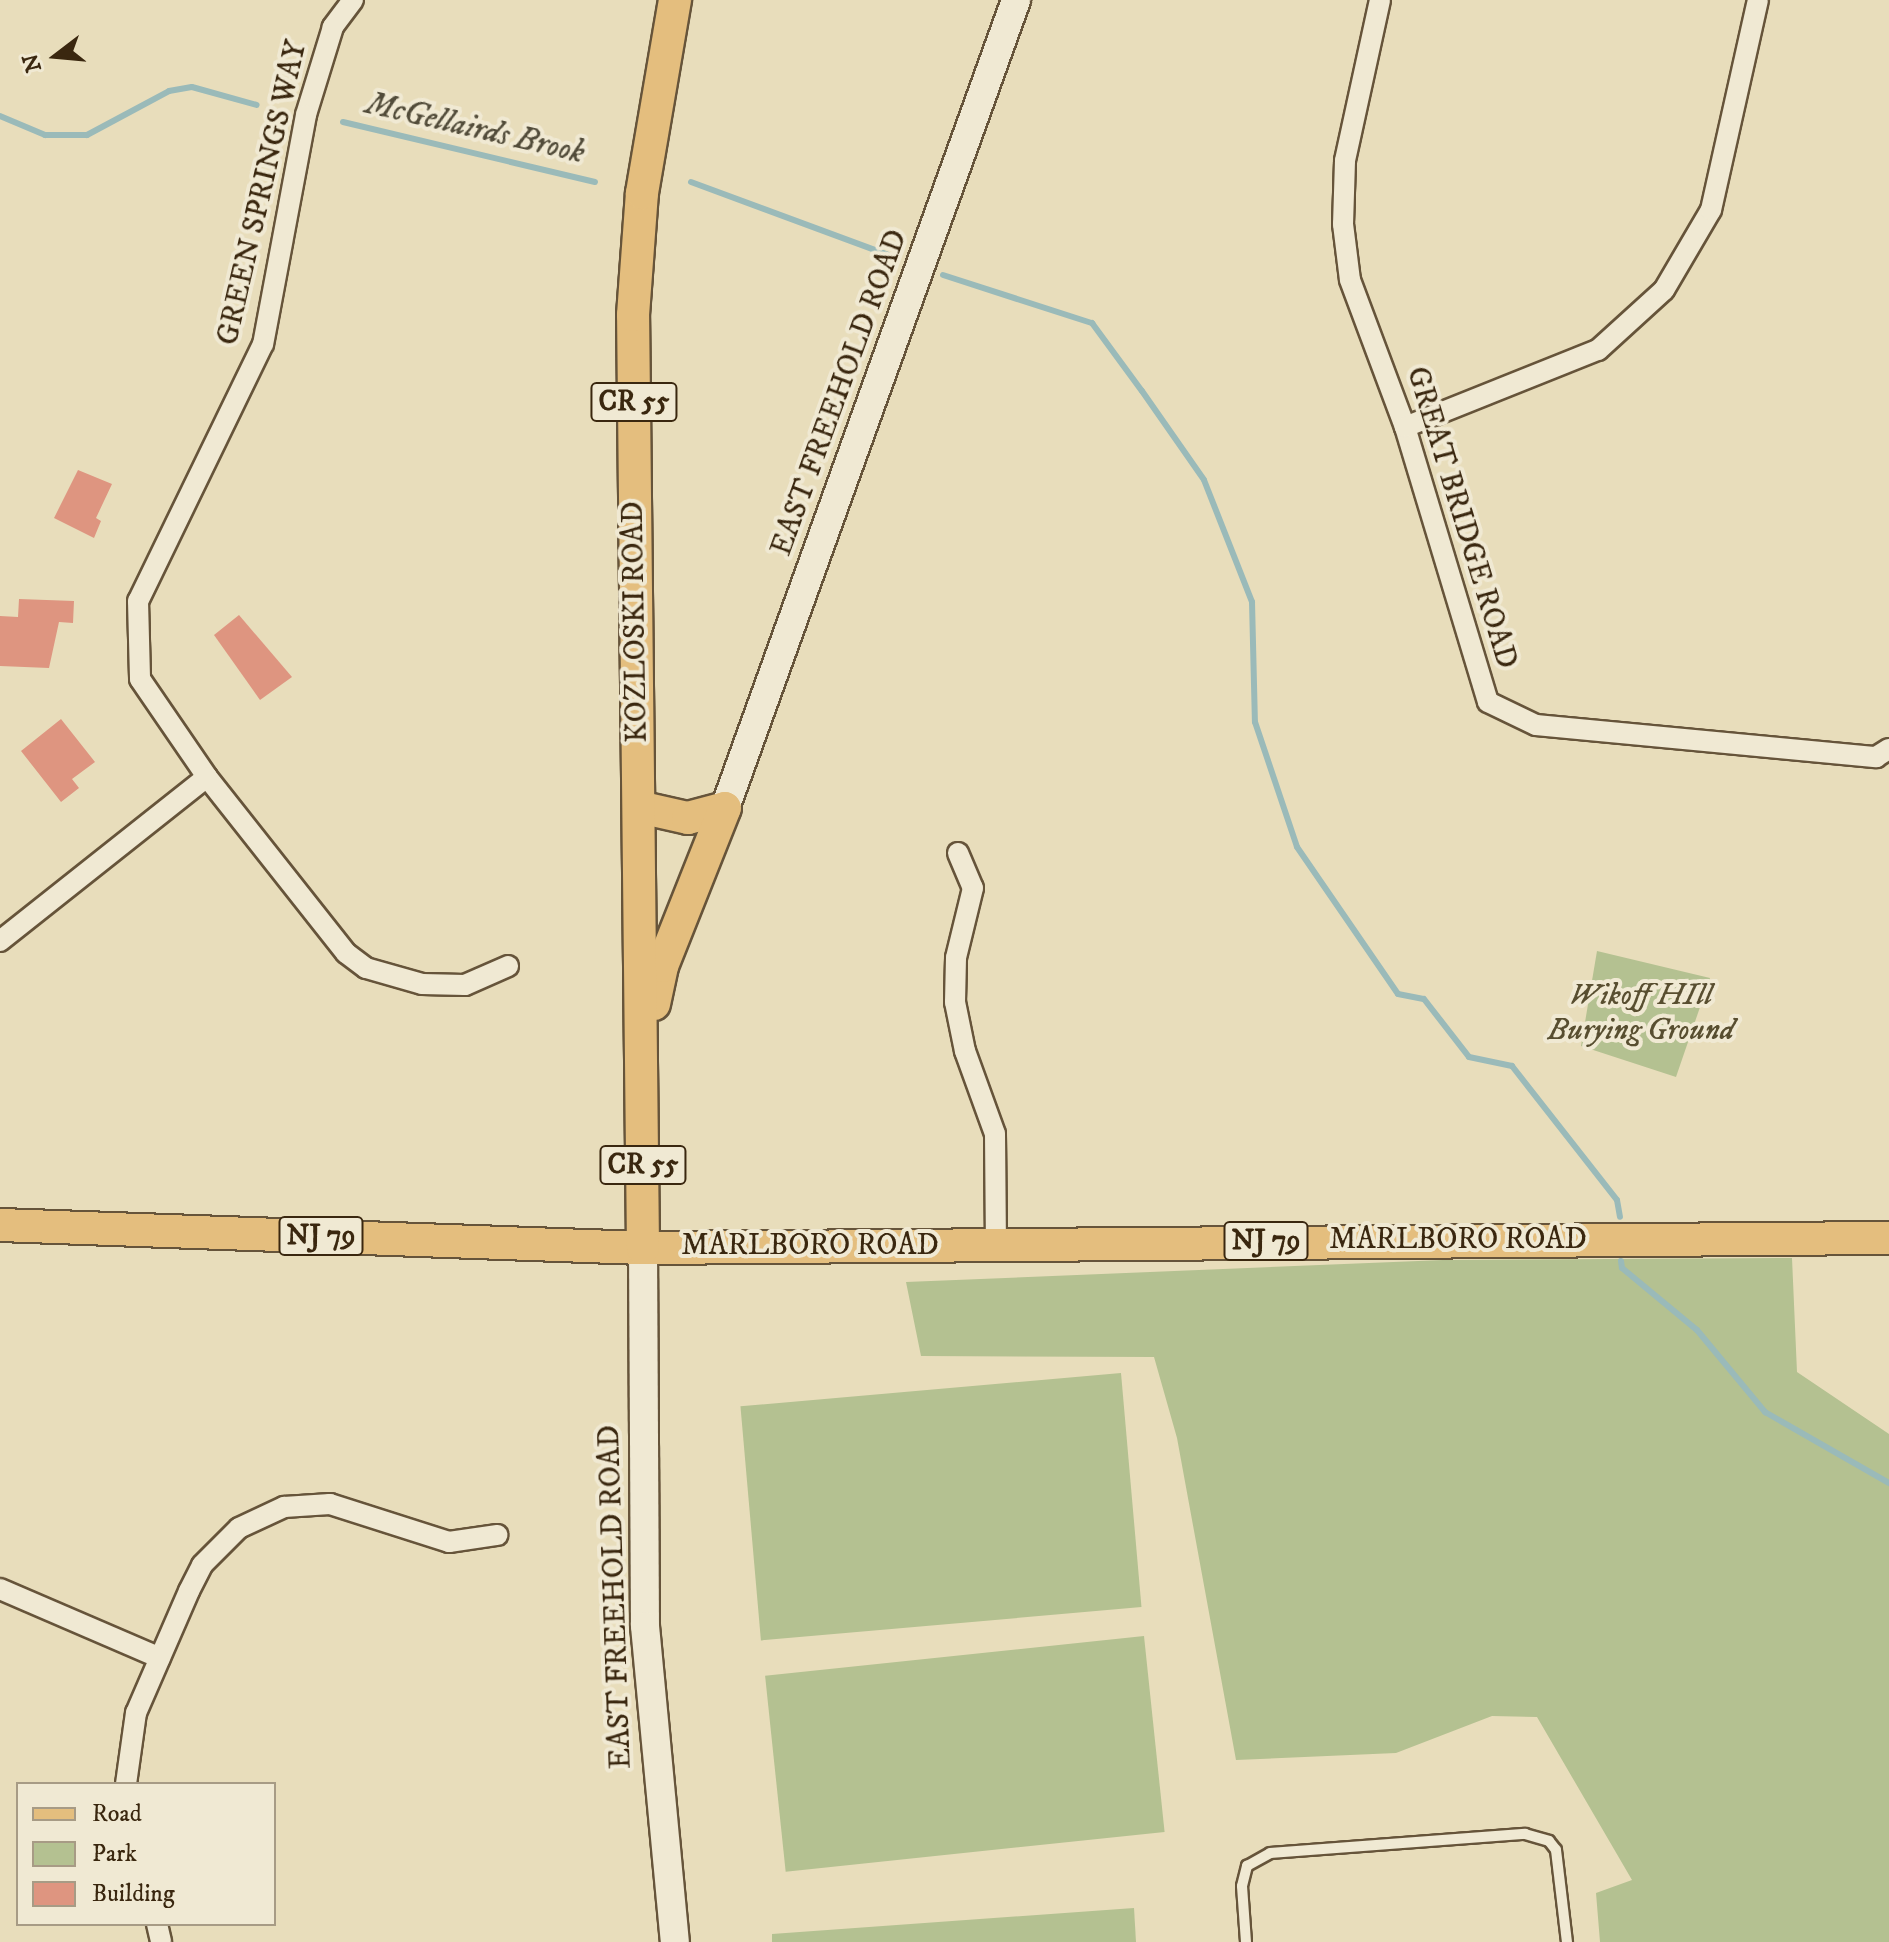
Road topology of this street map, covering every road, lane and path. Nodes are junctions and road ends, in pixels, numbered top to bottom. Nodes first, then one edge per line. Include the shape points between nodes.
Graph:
1 (353, 0) edge
2 (675, 0) edge
3 (1016, 0) edge
4 (1380, 0) edge
5 (1758, 0) edge
6 (1405, 427) junction
7 (1889, 749) edge
8 (207, 777) junction
9 (639, 807) junction
10 (725, 808) junction
11 (958, 853) dead end
12 (0, 941) edge
13 (508, 966) dead end
14 (643, 1066) junction
15 (0, 1225) edge
16 (1889, 1238) edge
17 (996, 1245) junction
18 (643, 1248) junction
19 (497, 1535) dead end
20 (0, 1589) edge
21 (160, 1658) junction
22 (126, 1782) edge
23 (675, 1942) edge
24 (1246, 1942) edge
25 (1567, 1942) edge

1 - 8 street, GREEN SPRINGS WAY via 333,27 306,115 263,344 138,601 140,679
2 - 9 main road, KOZLOSKI ROAD / CR 55 via 644,179 633,315
3 - 10 street, EAST FREEHOLD ROAD
4 - 6 street, GREAT BRIDGE ROAD via 1345,161 1343,224 1350,280
5 - 6 street via 1711,210 1664,290 1598,350
6 - 7 street, GREAT BRIDGE ROAD via 1488,702 1536,725 1876,757
8 - 12 street
8 - 13 street, GREEN SPRINGS WAY via 327,933 366,968 422,984 465,985
9 - 10 main road via 688,818
9 - 14 main road, KOZLOSKI ROAD / CR 55
10 - 14 main road via 662,966
11 - 17 street via 973,888 956,958 955,1002 965,1051 995,1134
14 - 18 main road, KOZLOSKI ROAD / CR 55
15 - 18 main road, NJ 79
16 - 17 main road, MARLBORO ROAD / NJ 79
17 - 18 main road, MARLBORO ROAD / NJ 79
18 - 23 street, EAST FREEHOLD ROAD via 645,1626
19 - 21 street via 449,1542 330,1504 306,1503 262,1514 239,1528 202,1565
20 - 21 street
21 - 22 street via 136,1713
24 - 25 lane via 1242,1886 1247,1866 1270,1853 1537,1834 1556,1850

